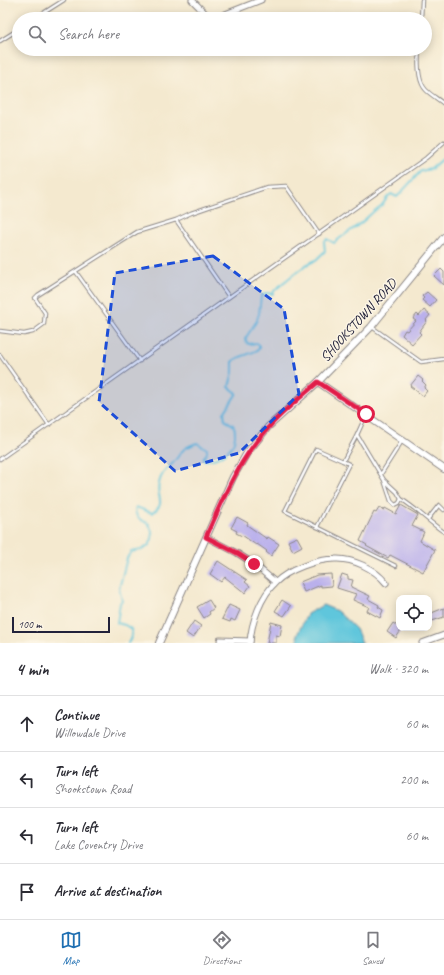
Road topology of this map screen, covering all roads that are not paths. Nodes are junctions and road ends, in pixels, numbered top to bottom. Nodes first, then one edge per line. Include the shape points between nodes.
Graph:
1 (64, 0) edge
2 (192, 0) edge
3 (261, 0) edge
4 (422, 0) edge
5 (45, 12) edge
6 (204, 12) edge
7 (230, 12) edge
8 (421, 12) edge
9 (12, 33) edge
10 (0, 41) edge
11 (418, 56) edge
12 (444, 104) edge
13 (444, 142) edge
14 (176, 220) junction
15 (319, 234) junction
16 (444, 237) edge
17 (76, 272) junction
18 (229, 297) junction
19 (371, 327) junction
20 (0, 331) edge
21 (0, 355) edge
22 (444, 359) edge
23 (140, 361) junction
24 (318, 382) junction
25 (366, 414) junction
26 (48, 425) junction
27 (357, 435) junction
28 (403, 440) junction
29 (0, 459) edge
30 (343, 461) junction
31 (444, 469) edge
32 (381, 474) junction
33 (384, 480) junction
34 (401, 499) junction
35 (444, 510) edge
36 (428, 519) junction
37 (317, 527) junction
38 (444, 532) edge
39 (206, 537) junction
40 (396, 566) dead end
41 (275, 582) junction
42 (386, 583) dead end
43 (444, 635) edge
44 (220, 640) dead end
45 (250, 642) edge
46 (159, 643) edge
47 (422, 643) edge

1 - 5 lane
2 - 6 street
3 - 7 street
4 - 8 lane
9 - 10 lane
11 - 12 lane via 421,83 425,90
13 - 15 lane via 426,158
14 - 15 lane via 267,186 286,186
14 - 17 lane via 137,232
14 - 18 lane
15 - 18 lane
16 - 19 street, SHOOKSTOWN ROAD
17 - 20 lane via 35,298 45,313 44,324 33,332 24,334
17 - 23 lane
18 - 23 lane
19 - 22 lane via 421,362
19 - 24 street, SHOOKSTOWN ROAD
21 - 26 lane
23 - 26 lane
24 - 25 street
24 - 39 street, SHOOKSTOWN ROAD via 268,427 248,453 233,477
25 - 27 lane
25 - 28 street
26 - 29 lane
27 - 30 lane
27 - 32 lane
28 - 31 street
28 - 32 lane
30 - 37 lane via 349,464
30 - 37 lane via 316,449 285,511
32 - 33 lane
33 - 34 lane
33 - 34 lane via 393,504 399,504
34 - 36 lane
35 - 36 lane via 439,505
36 - 38 lane
37 - 40 lane
39 - 41 street via 248,560
39 - 46 street, SHOOKSTOWN ROAD
41 - 42 street via 306,564 335,559 372,570
41 - 45 street via 257,613
43 - 47 street
44 - 45 street

